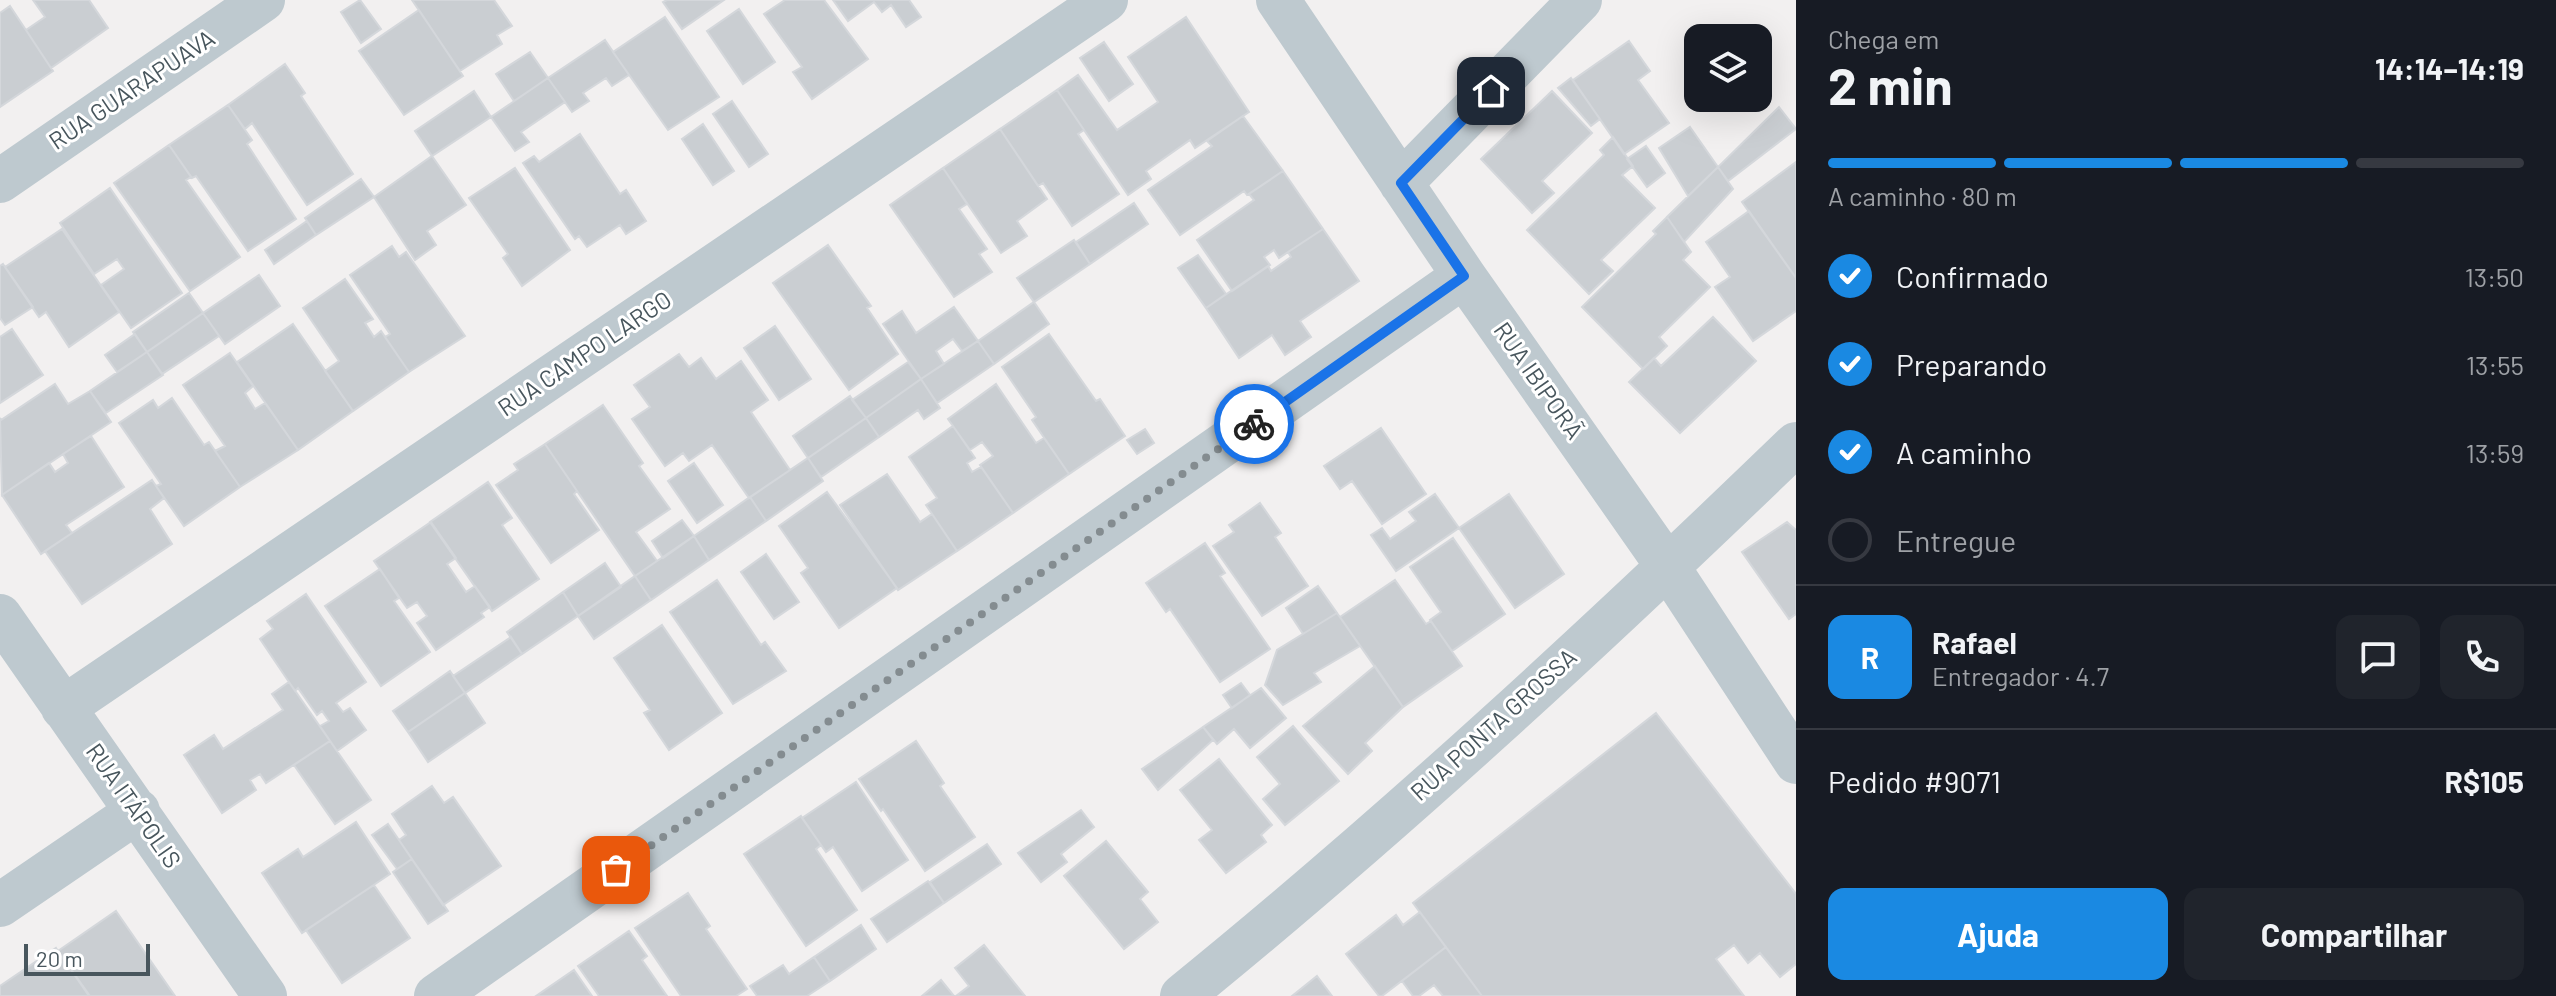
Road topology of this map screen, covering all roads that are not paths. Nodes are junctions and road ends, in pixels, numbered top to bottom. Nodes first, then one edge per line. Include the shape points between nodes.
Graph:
1 (263, 0) edge
2 (1106, 0) edge
3 (1278, 0) edge
4 (1580, 0) edge
5 (0, 181) edge
6 (1401, 183) junction
7 (1464, 276) junction
8 (1796, 444) edge
9 (1668, 567) junction
10 (0, 616) edge
11 (63, 708) junction
12 (1796, 762) edge
13 (138, 811) junction
14 (0, 905) edge
15 (1184, 995) edge
16 (265, 996) edge
17 (436, 996) edge

1 - 5 street, RUA GUARAPUAVA
2 - 11 street, RUA CAMPO LARGO
3 - 6 street, RUA IBIPORÃ
4 - 6 street
6 - 7 street, RUA IBIPORÃ
7 - 9 street, RUA IBIPORÃ
7 - 17 street
8 - 9 street, RUA PONTA GROSSA
9 - 12 street, RUA IBIPORÃ
9 - 15 street, RUA PONTA GROSSA via 1394,815
10 - 11 street, RUA ITÁPOLIS
11 - 13 street, RUA ITÁPOLIS
13 - 14 street
13 - 16 street, RUA ITÁPOLIS

